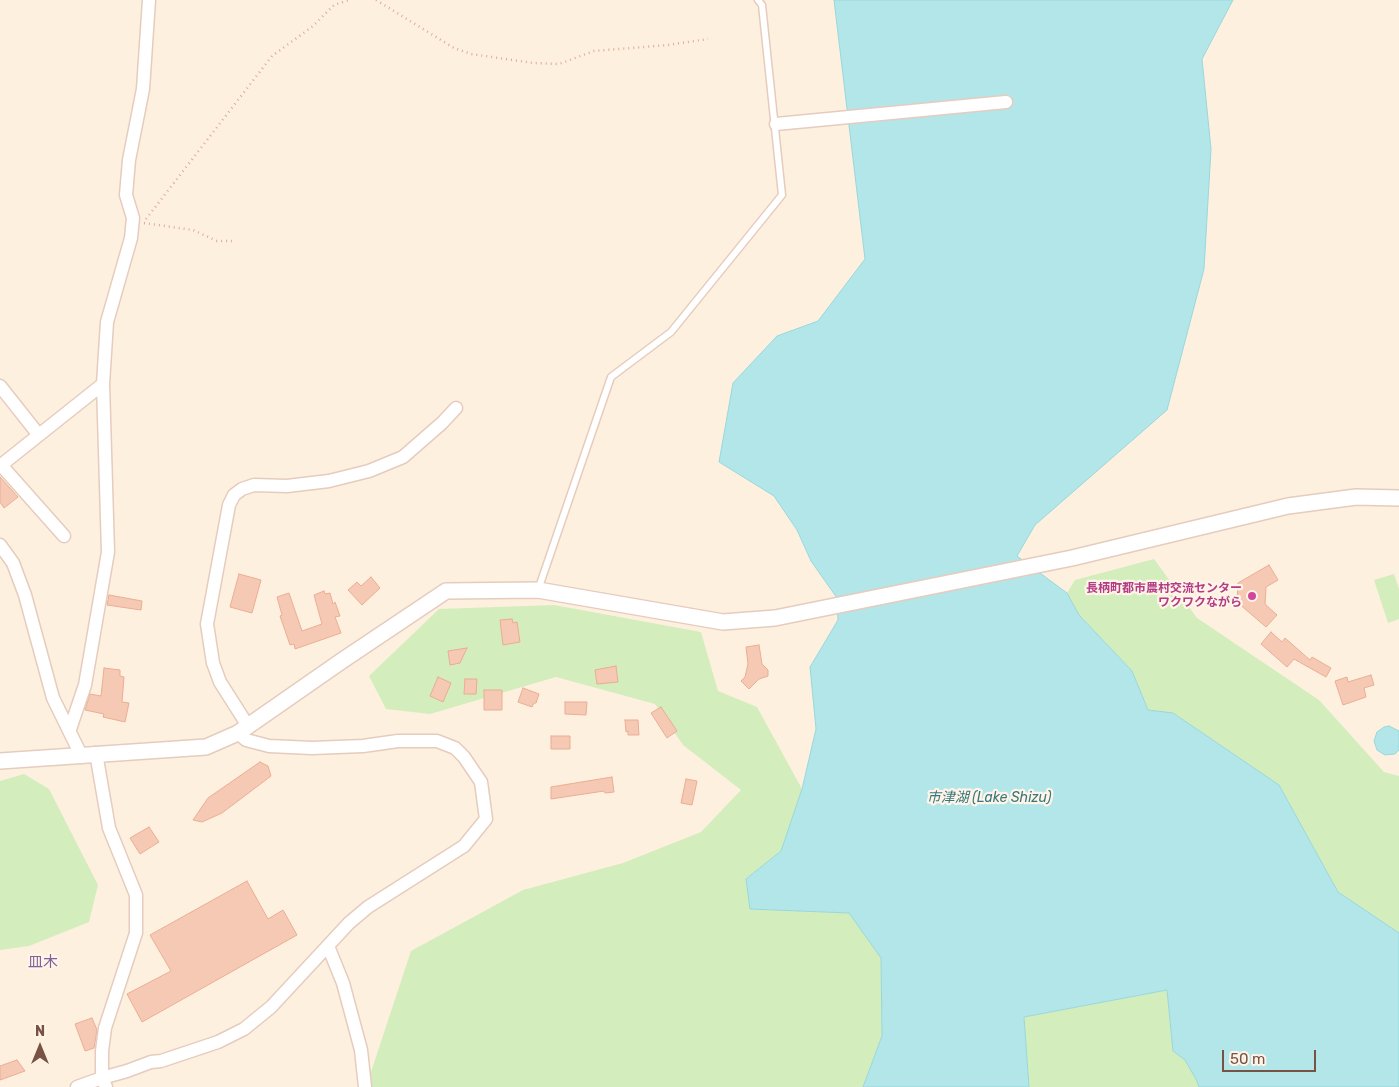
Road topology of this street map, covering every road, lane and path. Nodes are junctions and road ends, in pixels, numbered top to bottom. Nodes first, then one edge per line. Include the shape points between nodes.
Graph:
1 (149, 0) edge
2 (349, 0) edge
3 (376, 0) edge
4 (758, 0) edge
5 (708, 38) dead end
6 (1006, 102) dead end
7 (776, 124) junction
8 (232, 241) dead end
9 (103, 384) junction
10 (0, 386) edge
11 (456, 408) dead end
12 (38, 434) junction
13 (0, 466) edge
14 (1399, 498) edge
15 (64, 536) dead end
16 (0, 545) edge
17 (538, 590) junction
18 (70, 729) junction
19 (243, 730) junction
20 (89, 754) junction
21 (0, 761) edge
22 (328, 946) junction
23 (104, 1082) edge
24 (77, 1087) edge
25 (365, 1087) edge

1 - 9 street via 143,89 128,160 126,186 133,218 131,238 107,322
2 - 8 path via 334,5 272,56 143,223 187,229 217,241
3 - 5 path via 454,48 533,63 559,64 594,52
4 - 7 lane via 762,5
6 - 7 street
7 - 17 lane via 782,195 671,332 611,377
9 - 12 street
9 - 18 street via 108,552 85,685
10 - 12 street
11 - 19 street via 403,457 369,471 320,482 254,486 234,495 229,505 207,624 213,663
12 - 13 street
13 - 15 street
14 - 17 street via 1356,496 1288,506 1072,558 775,618 722,622
16 - 18 street via 13,562 53,698
17 - 19 street via 446,591
18 - 20 street
19 - 20 street via 206,747
19 - 22 street via 246,740 269,746 312,748 437,741 455,748 481,782 486,819 464,846 368,907
20 - 21 street
20 - 23 street via 109,828 136,895 136,933 105,1028 102,1051
22 - 23 street via 271,1007 244,1029 218,1042 152,1062
22 - 25 street via 343,983 361,1050
23 - 24 street

